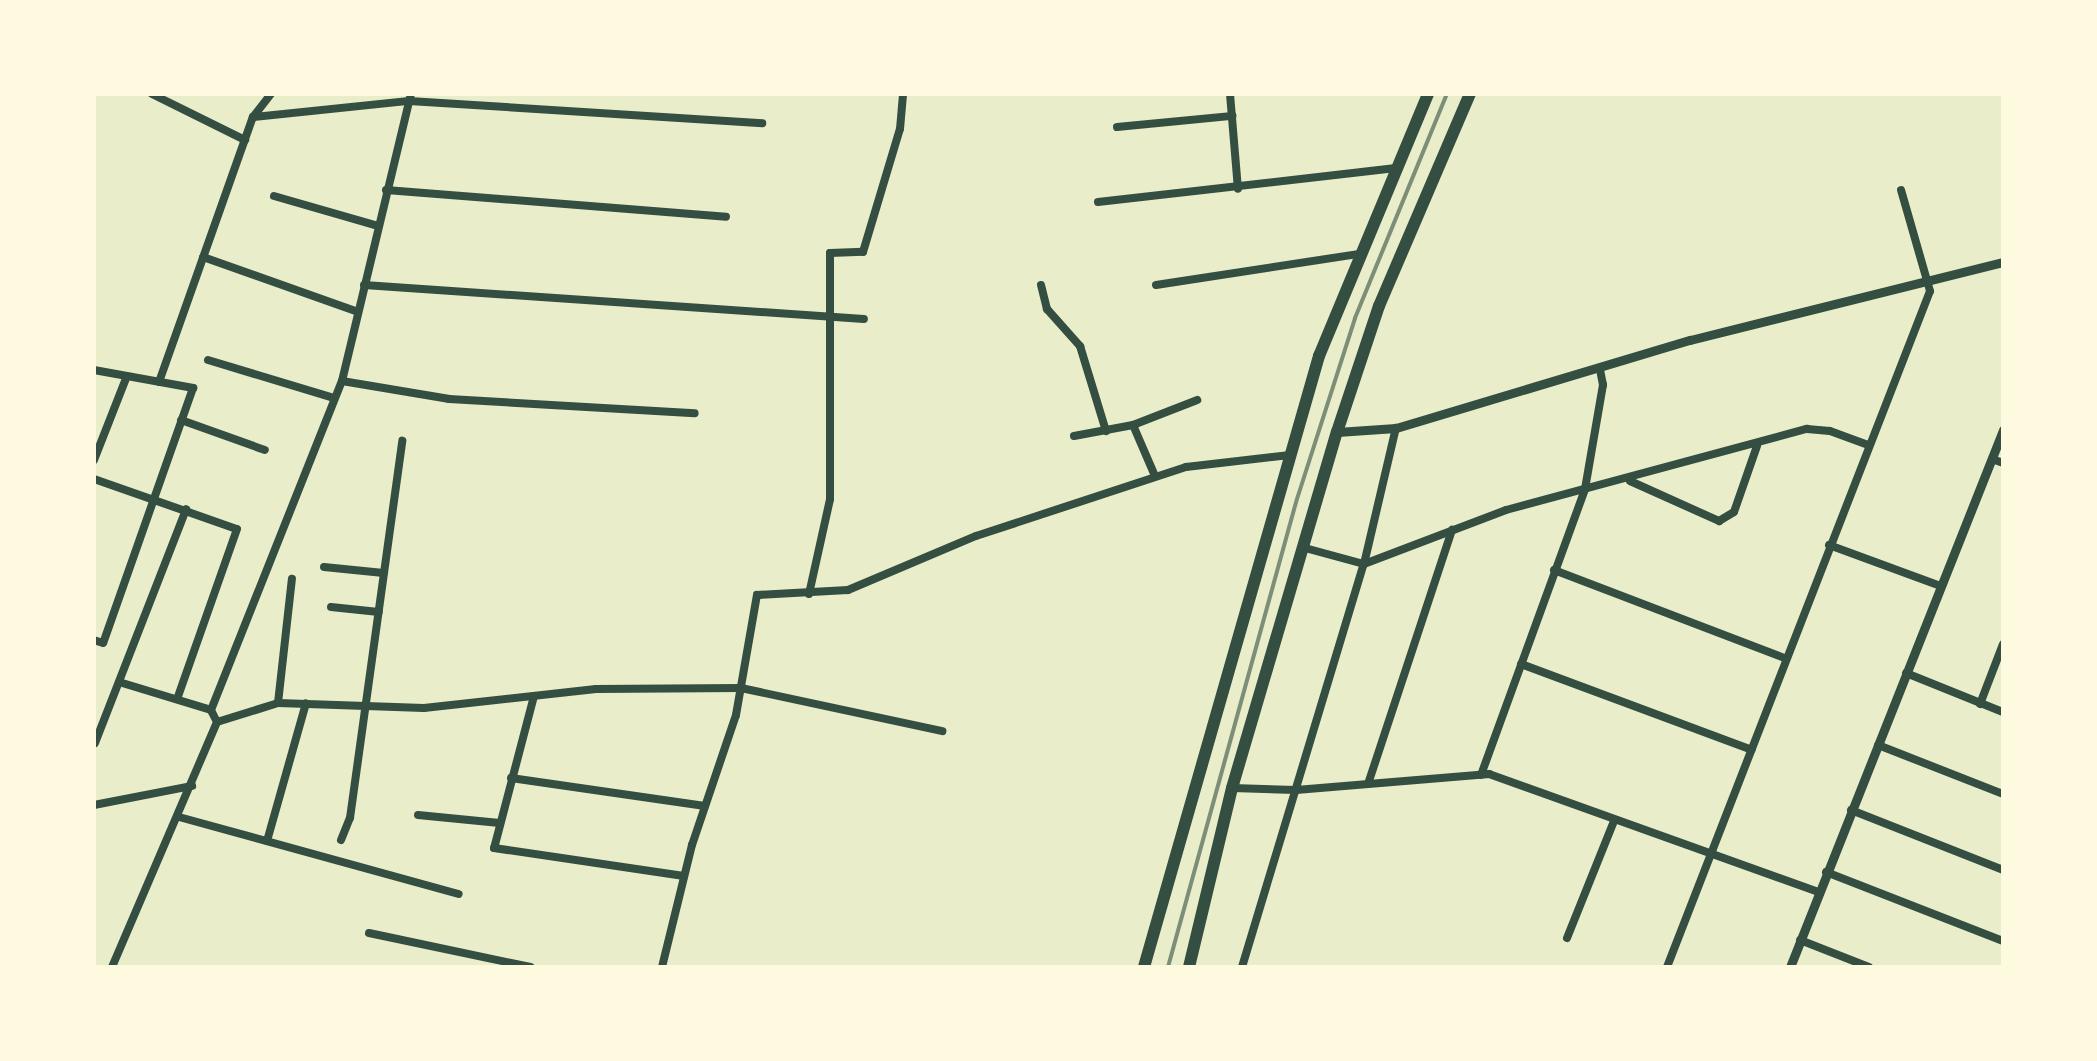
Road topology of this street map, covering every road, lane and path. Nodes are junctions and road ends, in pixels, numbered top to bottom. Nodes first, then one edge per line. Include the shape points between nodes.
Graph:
1 (152, 94) edge
2 (174, 94) edge
3 (271, 94) edge
4 (903, 94) edge
5 (1230, 94) edge
6 (1428, 94) edge
7 (1470, 94) edge
8 (410, 98) edge
9 (168, 102) junction
10 (1232, 116) junction
11 (253, 117) junction
12 (762, 123) dead end
13 (1117, 127) dead end
14 (245, 140) junction
15 (1396, 168) junction
16 (1238, 189) junction
17 (386, 190) junction
18 (1901, 190) dead end
19 (274, 196) dead end
20 (1098, 202) dead end
21 (726, 217) dead end
22 (378, 226) junction
23 (1358, 254) junction
24 (203, 257) junction
25 (2003, 262) edge
26 (1928, 281) junction
27 (364, 285) junction
28 (1041, 285) dead end
29 (1156, 285) dead end
30 (358, 312) junction
31 (830, 317) junction
32 (864, 319) dead end
33 (208, 360) dead end
34 (1600, 369) junction
35 (94, 370) edge
36 (127, 376) junction
37 (342, 381) junction
38 (159, 382) junction
39 (334, 398) junction
40 (1197, 400) dead end
41 (695, 413) dead end
42 (181, 420) junction
43 (1133, 425) junction
44 (1396, 428) junction
45 (2003, 430) edge
46 (1106, 431) junction
47 (1337, 432) junction
48 (1074, 436) dead end
49 (402, 441) dead end
50 (1868, 445) junction
51 (1757, 446) junction
52 (265, 450) dead end
53 (1290, 455) junction
54 (1992, 459) junction
55 (94, 460) edge
56 (2003, 463) edge
57 (1155, 476) junction
58 (94, 479) edge
59 (1629, 481) junction
60 (1585, 489) junction
61 (153, 500) junction
62 (186, 509) junction
63 (1452, 530) junction
64 (1829, 545) junction
65 (1305, 548) junction
66 (1364, 564) junction
67 (324, 567) dead end
68 (1554, 570) junction
69 (384, 573) junction
70 (292, 579) dead end
71 (1938, 585) junction
72 (809, 594) junction
73 (331, 607) dead end
74 (379, 612) junction
75 (94, 640) edge
76 (2003, 644) edge
77 (1785, 658) junction
78 (1521, 664) junction
79 (1906, 673) junction
80 (119, 682) junction
81 (741, 688) junction
82 (534, 696) junction
83 (177, 699) junction
84 (278, 703) junction
85 (306, 703) junction
86 (366, 704) junction
87 (1980, 704) junction
88 (211, 710) junction
89 (2003, 712) edge
90 (217, 722) junction
91 (942, 731) dead end
92 (95, 743) edge
93 (1878, 745) junction
94 (1752, 750) junction
95 (1481, 775) junction
96 (511, 778) junction
97 (1368, 784) junction
98 (192, 786) junction
99 (1232, 788) junction
100 (1296, 790) junction
101 (2003, 794) edge
102 (94, 805) edge
103 (705, 806) junction
104 (1851, 810) junction
105 (418, 815) dead end
106 (179, 817) junction
107 (1614, 821) junction
108 (500, 823) junction
109 (341, 840) dead end
110 (267, 841) junction
111 (1712, 858) junction
112 (2003, 870) edge
113 (1826, 872) junction
114 (684, 876) junction
115 (1819, 892) junction
116 (459, 894) dead end
117 (369, 933) dead end
118 (1567, 938) dead end
119 (1800, 940) junction
120 (2003, 941) edge
121 (112, 967) edge
122 (530, 967) edge
123 (662, 967) edge
124 (1144, 967) edge
125 (1189, 967) edge
126 (1242, 967) edge
127 (1667, 967) edge
128 (1790, 967) edge
129 (1869, 967) edge

1 - 9 street
2 - 9 street
3 - 11 street
4 - 31 street via 900,129 863,252 830,253
5 - 10 street
6 - 15 main road
7 - 47 main road via 1379,306
8 - 11 street
8 - 12 street
8 - 17 street
9 - 14 street
10 - 13 street
10 - 16 street
11 - 14 street
14 - 24 street
15 - 16 street
15 - 23 main road
16 - 20 street
17 - 21 street
17 - 22 street
18 - 26 street
19 - 22 street
22 - 27 street
23 - 29 street
23 - 53 main road via 1319,356
24 - 30 street
24 - 38 street
25 - 26 street
26 - 34 street via 1690,340
26 - 50 street via 1930,291
27 - 30 street
27 - 31 street
28 - 46 street via 1047,309 1080,346
30 - 37 street
31 - 32 street
31 - 72 street via 830,499
33 - 39 street
34 - 44 street
34 - 60 street via 1603,385
35 - 36 street
36 - 38 street
36 - 55 street
37 - 39 street
37 - 41 street via 449,399
38 - 42 street via 193,388
39 - 88 street
40 - 43 street
42 - 52 street
42 - 61 street
43 - 46 street
43 - 57 street
44 - 47 street
44 - 66 street
45 - 54 street
46 - 48 street
47 - 65 main road
49 - 69 street
50 - 51 street via 1818,428
50 - 64 street
51 - 59 street
51 - 59 street via 1734,512 1725,519 1711,520
53 - 57 street via 1186,467
53 - 124 main road
54 - 56 street
54 - 71 street
57 - 72 street via 958,542 868,584
58 - 61 street
59 - 60 street
60 - 63 street
60 - 68 street
61 - 62 street
61 - 75 street via 103,643
62 - 80 street
62 - 83 street via 230,522 237,532
63 - 66 street
63 - 97 street
64 - 71 street
64 - 77 street
65 - 66 street
65 - 99 main road
66 - 100 street
67 - 69 street
68 - 77 street
68 - 78 street
69 - 74 street
70 - 84 street
71 - 79 street
72 - 81 street via 757,595
73 - 74 street
74 - 86 street
76 - 87 street
77 - 94 street
78 - 94 street
78 - 95 street
79 - 87 street
79 - 93 street
80 - 83 street
80 - 92 street
81 - 82 street via 596,689
81 - 91 street
81 - 103 street
82 - 86 street via 424,708
82 - 96 street
83 - 88 street
84 - 85 street
84 - 90 street
85 - 86 street
85 - 110 street
86 - 109 street via 350,818
87 - 89 street
88 - 90 street
90 - 98 street
93 - 101 street
93 - 104 street
94 - 111 street
95 - 97 street
95 - 107 street
96 - 103 street
96 - 108 street
97 - 100 street
98 - 102 street
98 - 106 street
99 - 100 street
99 - 125 main road
100 - 126 street
103 - 114 street
104 - 112 street
104 - 113 street
105 - 108 street
106 - 110 street
106 - 121 street
107 - 111 street
107 - 118 street
108 - 114 street via 494,848
110 - 116 street
111 - 115 street
111 - 127 street
113 - 115 street
113 - 120 street
114 - 123 street
115 - 119 street
117 - 122 street
119 - 128 street
119 - 129 street

